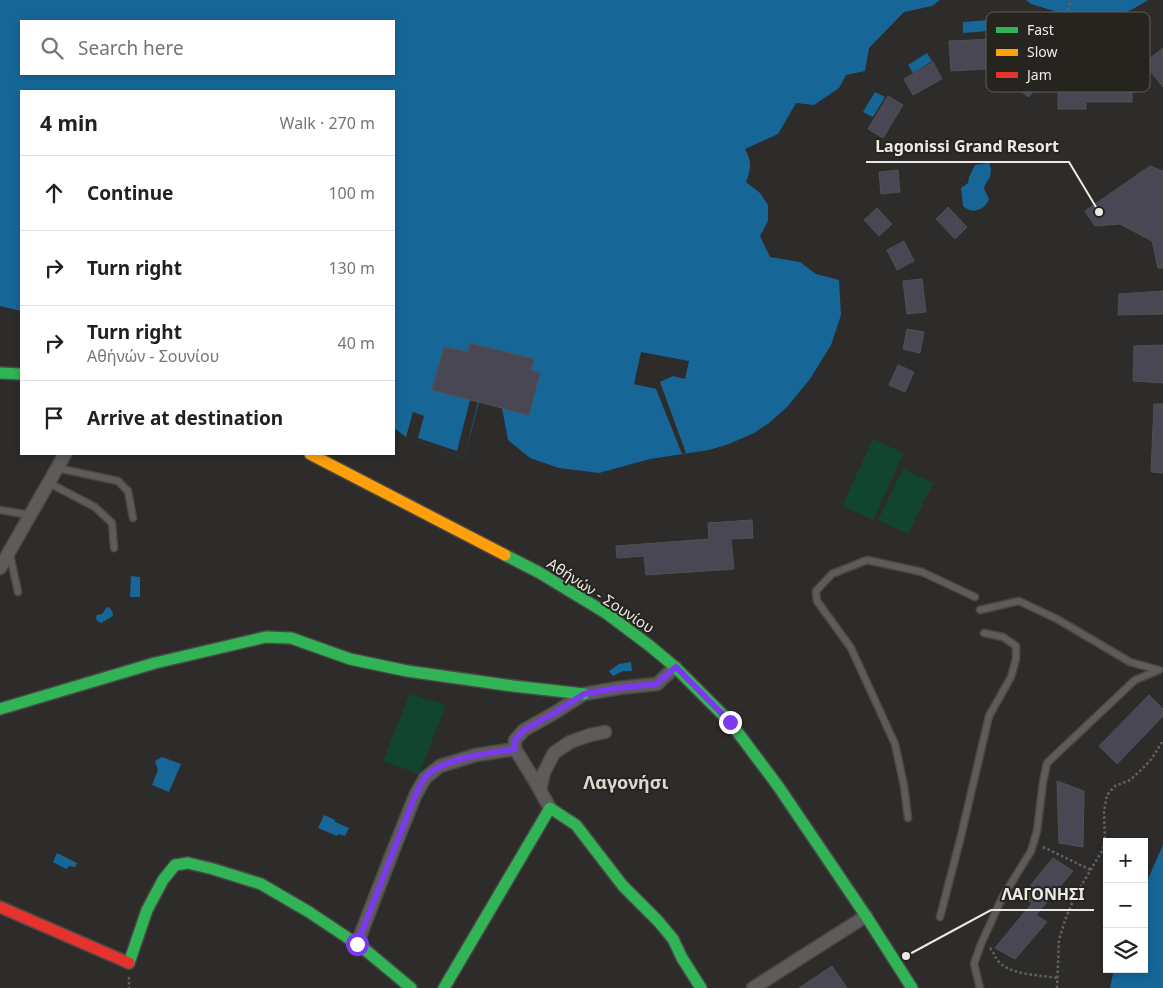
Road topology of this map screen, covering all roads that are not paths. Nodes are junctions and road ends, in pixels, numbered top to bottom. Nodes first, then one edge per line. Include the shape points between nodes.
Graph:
1 (0, 373) edge
2 (20, 374) edge
3 (64, 455) edge
4 (312, 455) edge
5 (57, 468) junction
6 (48, 483) junction
7 (0, 510) edge
8 (30, 515) junction
9 (133, 518) dead end
10 (114, 548) dead end
11 (9, 551) junction
12 (0, 568) edge
13 (18, 592) dead end
14 (975, 597) dead end
15 (980, 610) dead end
16 (984, 633) dead end
17 (676, 667) junction
18 (1161, 670) edge
19 (584, 694) junction
20 (0, 709) edge
21 (605, 732) dead end
22 (515, 749) junction
23 (540, 790) junction
24 (550, 808) junction
25 (908, 818) dead end
26 (0, 907) edge
27 (866, 916) junction
28 (940, 917) dead end
29 (357, 944) junction
30 (411, 988) edge
31 (444, 988) edge
32 (701, 988) edge
33 (753, 988) edge
34 (912, 988) edge
35 (980, 988) edge

1 - 2 street
3 - 5 street
4 - 17 street, Αθήνών - Σουνίου via 540,573 606,613
5 - 6 street
5 - 9 lane via 118,481 128,491
6 - 8 street
6 - 10 lane via 95,508 112,523
7 - 8 lane
8 - 11 street
11 - 12 street
11 - 13 lane
14 - 25 lane via 922,572 867,560 832,574 816,591 817,601 851,648 895,744
15 - 18 lane via 1019,601 1057,619 1130,662
16 - 28 lane via 1003,637 1016,646 1016,659 1011,677 989,716
17 - 19 street via 656,684
17 - 27 street, Αθήνών - Σουνίου via 730,722 756,755
18 - 35 lane via 1135,680 1047,763 1031,851 1002,898 974,964
19 - 20 street via 407,671 350,659 291,638 266,637 155,663
19 - 22 street via 524,730 515,740
21 - 23 street via 570,742 554,753 544,772
22 - 23 street
22 - 29 street via 476,755 440,766 424,778
23 - 24 street
24 - 31 street
24 - 32 street via 576,825 623,886 658,921 673,939
26 - 29 street via 128,963 147,910 163,880 175,866 188,863 261,884
27 - 33 street
27 - 34 street, Αθήνών - Σουνίου
29 - 30 street

